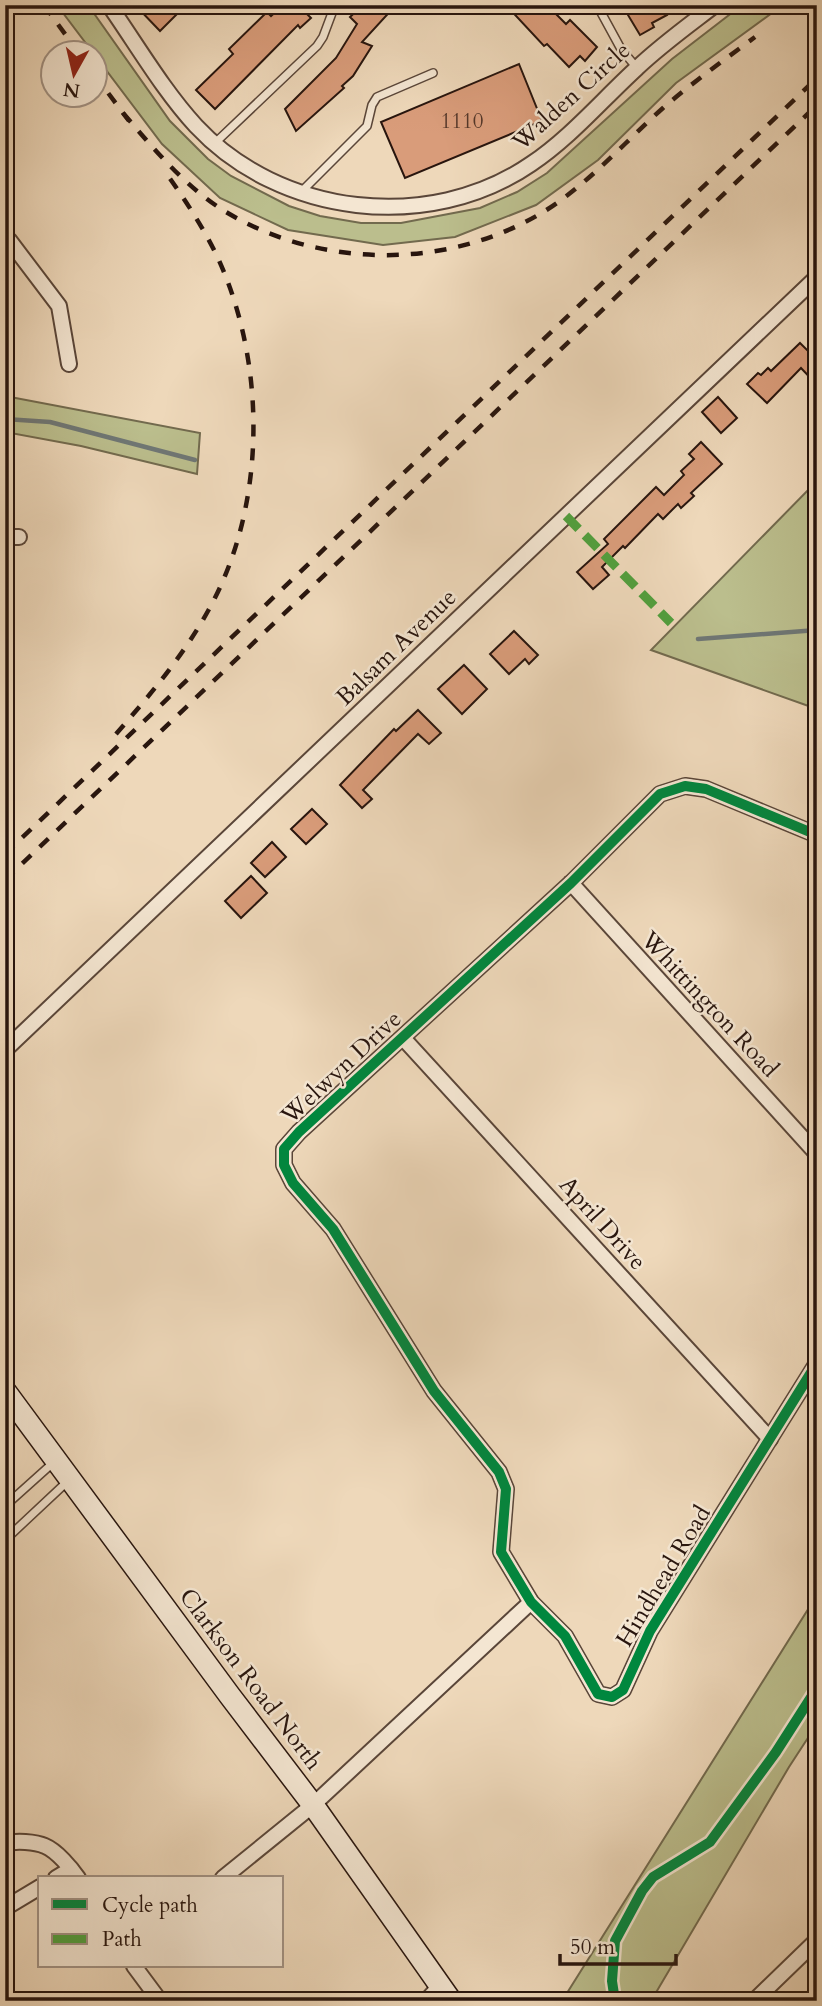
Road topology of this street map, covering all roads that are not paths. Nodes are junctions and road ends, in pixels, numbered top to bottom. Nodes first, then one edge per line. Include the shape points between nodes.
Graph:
1 (110, 5) edge
2 (335, 5) edge
3 (597, 5) edge
4 (715, 5) edge
5 (637, 68) junction
6 (433, 73) dead end
7 (215, 143) junction
8 (300, 192) junction
9 (5, 239) edge
10 (817, 277) edge
11 (69, 364) dead end
12 (817, 835) edge
13 (571, 883) junction
14 (403, 1038) junction
15 (5, 1050) edge
16 (817, 1154) edge
17 (817, 1363) edge
18 (7, 1397) edge
19 (770, 1439) junction
20 (56, 1460) junction
21 (70, 1480) junction
22 (5, 1506) edge
23 (5, 1540) edge
24 (531, 1602) junction
25 (313, 1805) junction
26 (5, 1843) edge
27 (75, 1874) edge
28 (225, 1876) edge
29 (38, 1888) edge
30 (5, 1908) edge
31 (817, 1940) edge
32 (135, 1968) edge
33 (439, 1996) edge
34 (160, 2001) edge
35 (754, 2001) edge

1 - 7 street, Walden Circle via 183,110
2 - 7 lane via 317,46
3 - 5 lane
4 - 5 street, Walden Circle
5 - 8 street, Walden Circle via 542,157 489,187 434,203 399,207 341,204
6 - 8 lane via 377,97 367,126
7 - 8 street, Walden Circle via 254,171
9 - 11 street via 60,306
10 - 15 street, Balsam Avenue
12 - 13 street, Welwyn Drive via 705,789 685,786 660,794
13 - 14 street, Welwyn Drive
13 - 16 street, Whittington Road
14 - 19 street, April Drive
14 - 24 street, Welwyn Drive via 299,1132 284,1149 284,1165 293,1183 333,1229 435,1391 499,1472 506,1489 501,1552
17 - 19 street, Hindhead Road
18 - 20 street, Clarkson Road North
19 - 24 street, Hindhead Road via 650,1631 622,1690 612,1697 598,1694 565,1636
20 - 21 street, Clarkson Road North
20 - 22 lane
21 - 23 lane
21 - 25 street, Clarkson Road North
24 - 25 street
25 - 28 street
25 - 33 street, Clarkson Road North
26 - 27 street via 46,1846
29 - 30 street
31 - 35 street
32 - 34 street

